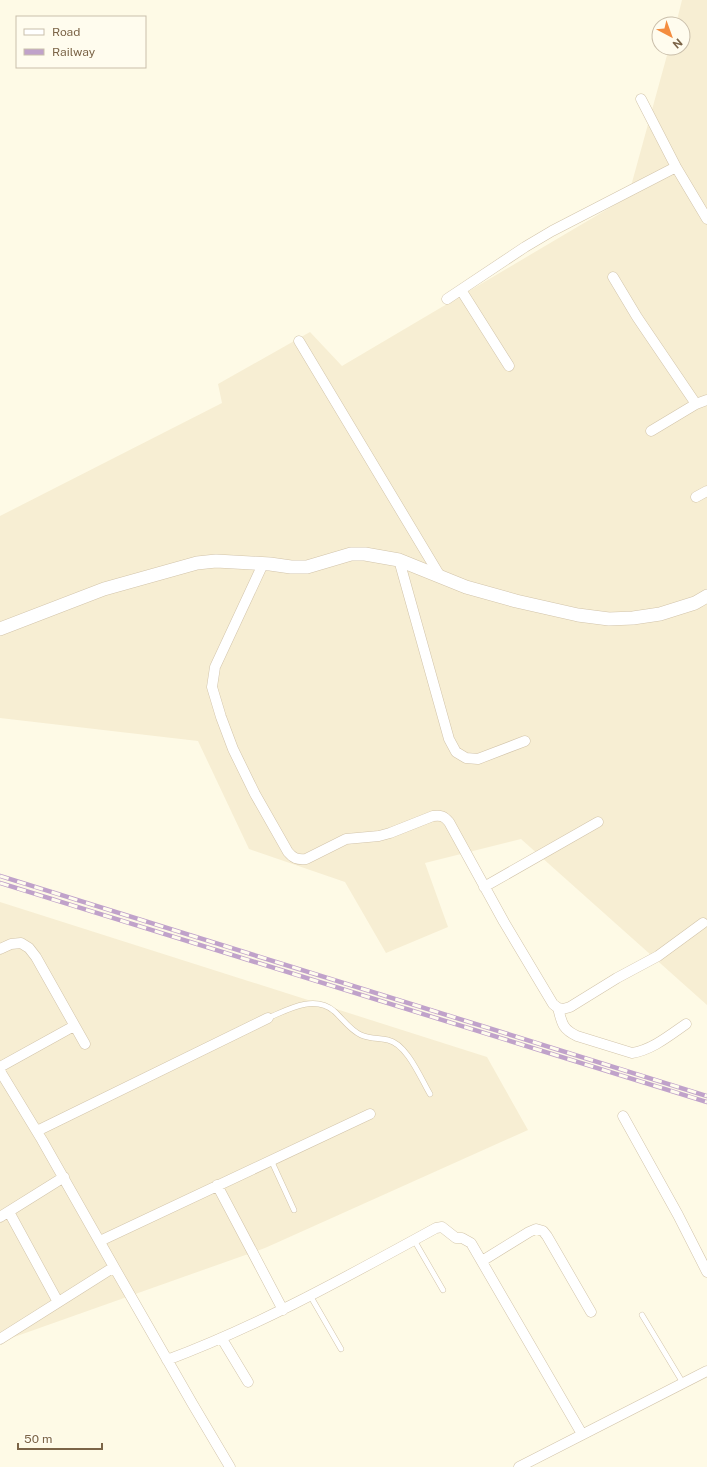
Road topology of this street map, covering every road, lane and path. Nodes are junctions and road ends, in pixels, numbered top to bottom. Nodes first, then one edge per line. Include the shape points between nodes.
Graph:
1 (641, 99) dead end
2 (676, 167) junction
3 (707, 219) edge
4 (613, 277) dead end
5 (461, 290) junction
6 (447, 299) dead end
7 (299, 341) dead end
8 (509, 366) dead end
9 (707, 400) edge
10 (696, 404) junction
11 (651, 431) dead end
12 (707, 491) edge
13 (696, 498) dead end
14 (399, 560) junction
15 (263, 564) junction
16 (440, 576) junction
17 (707, 596) edge
18 (0, 629) edge
19 (525, 741) dead end
20 (598, 822) dead end
21 (484, 886) junction
22 (703, 923) dead end
23 (0, 949) edge
24 (558, 1008) junction
25 (268, 1018) joint
26 (686, 1024) dead end
27 (74, 1026) junction
28 (85, 1044) dead end
29 (0, 1067) edge
30 (0, 1071) edge
31 (430, 1094) dead end
32 (370, 1114) dead end
33 (623, 1116) dead end
34 (37, 1131) junction
35 (271, 1160) junction
36 (64, 1177) junction
37 (217, 1185) junction
38 (294, 1210) dead end
39 (4, 1214) edge
40 (100, 1240) junction
41 (414, 1240) junction
42 (482, 1261) junction
43 (114, 1267) junction
44 (707, 1272) edge
45 (443, 1290) dead end
46 (311, 1297) junction
47 (58, 1302) junction
48 (283, 1310) junction
49 (592, 1312) dead end
50 (642, 1315) dead end
51 (0, 1339) edge
52 (222, 1339) junction
53 (341, 1349) dead end
54 (167, 1360) junction
55 (707, 1371) edge
56 (248, 1382) dead end
57 (684, 1383) junction
58 (582, 1434) junction
59 (230, 1467) edge
60 (519, 1467) edge

1 - 2 street
2 - 3 street
2 - 5 street via 552,231
4 - 10 street
5 - 6 street
5 - 8 street
7 - 16 street
9 - 10 street
10 - 11 street
12 - 13 street
14 - 15 street via 351,554 307,567
14 - 16 street
14 - 19 street via 449,739 456,752 466,758 478,759
15 - 18 street via 216,561 198,563 104,589
15 - 21 street via 215,667 212,687 241,766 288,852 298,860 306,859 346,839 384,835 439,815 449,822
16 - 17 street via 516,601 570,614 609,619 660,614 695,603
20 - 21 street
21 - 24 street via 553,1004
22 - 24 street via 652,959 570,1006
23 - 27 street via 21,942 29,948
24 - 26 street via 563,1026 568,1032 632,1053 654,1045
25 - 31 lane via 306,1004 323,1005 362,1036 398,1043
25 - 34 street
27 - 28 street
27 - 29 street
30 - 34 street
32 - 35 street
33 - 44 street
34 - 36 street
35 - 37 street
35 - 38 lane
36 - 39 street
36 - 40 street
37 - 40 street
37 - 48 street
39 - 47 street
40 - 43 street
41 - 42 street via 442,1227 456,1238 471,1243
41 - 45 lane
41 - 46 street
42 - 49 street via 529,1232 536,1229 543,1231
42 - 58 street
43 - 47 street
43 - 54 street
46 - 48 street
46 - 53 lane
47 - 51 street
48 - 52 street
50 - 57 lane
52 - 54 street
52 - 56 street
54 - 59 street
55 - 57 street
57 - 58 street
58 - 60 street

